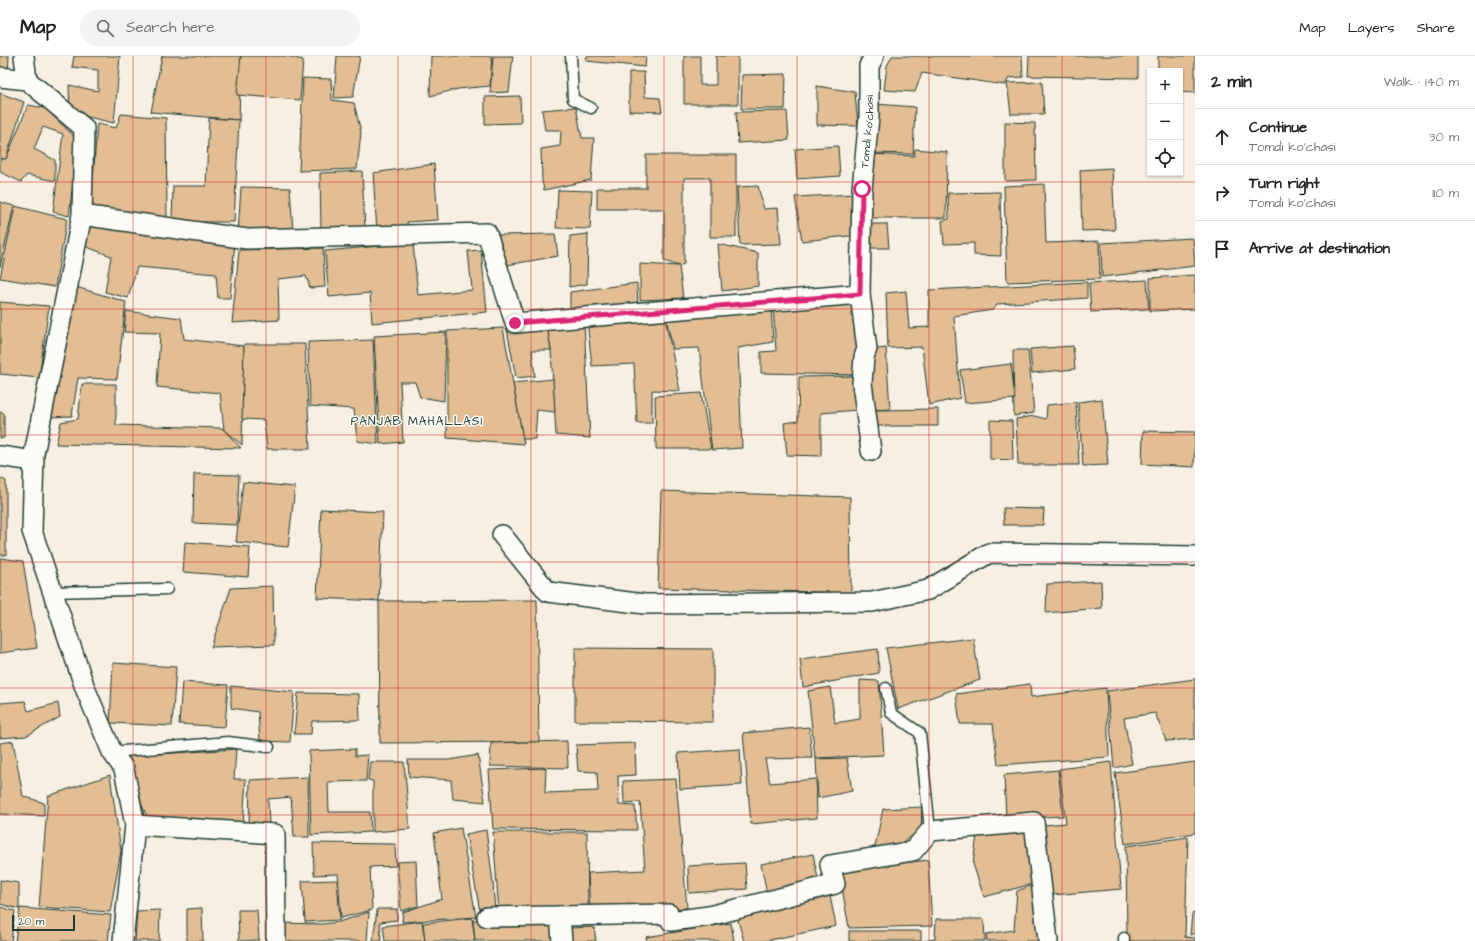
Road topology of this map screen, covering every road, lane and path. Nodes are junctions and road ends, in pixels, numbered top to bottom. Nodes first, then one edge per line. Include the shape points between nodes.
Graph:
1 (24, 56) edge
2 (571, 56) edge
3 (874, 56) edge
4 (0, 77) edge
5 (27, 80) junction
6 (591, 108) dead end
7 (82, 215) junction
8 (860, 294) junction
9 (871, 451) dead end
10 (0, 456) edge
11 (33, 461) junction
12 (502, 534) dead end
13 (1195, 556) edge
14 (167, 589) dead end
15 (53, 592) junction
16 (886, 688) dead end
17 (269, 747) dead end
18 (112, 752) junction
19 (135, 825) junction
20 (930, 831) junction
21 (560, 916) junction
22 (487, 917) dead end
23 (123, 941) edge
24 (276, 941) edge
25 (562, 941) edge
26 (1048, 941) edge

1 - 5 street
2 - 6 lane via 573,99
3 - 8 street, Tomdi ko'chasi via 869,66 869,117 862,189
4 - 5 street
5 - 7 street via 84,128
7 - 8 street via 248,239 487,233 515,323
7 - 11 street
8 - 9 street, Tomdi ko'chasi via 867,349 862,383
10 - 11 street
11 - 15 street via 32,531
12 - 13 street via 548,592 645,604 872,602 928,590 989,553
14 - 15 lane
15 - 18 street via 84,688
16 - 20 lane via 891,713 920,733
17 - 18 lane via 228,742
18 - 19 street via 124,769
19 - 23 street
19 - 24 street via 275,834
20 - 21 street via 913,851 830,865 835,884 709,916 671,921 669,914
20 - 26 street via 1034,822
21 - 22 street
21 - 25 street

